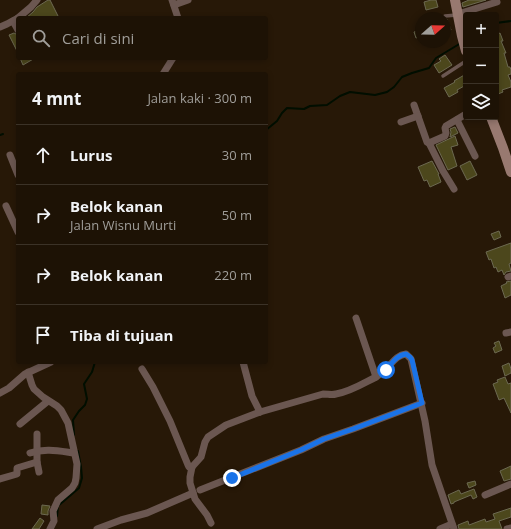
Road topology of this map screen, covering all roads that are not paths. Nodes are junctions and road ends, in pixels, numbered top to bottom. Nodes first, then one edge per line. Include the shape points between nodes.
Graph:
1 (38, 0) edge
2 (188, 0) edge
3 (454, 0) edge
4 (173, 2) edge
5 (497, 2) dead end
6 (458, 14) junction
7 (451, 15) edge
8 (20, 16) edge
9 (177, 16) edge
10 (16, 19) edge
11 (0, 27) edge
12 (463, 39) edge
13 (172, 60) edge
14 (463, 63) edge
15 (164, 72) edge
16 (443, 76) dead end
17 (414, 105) dead end
18 (418, 116) junction
19 (463, 116) edge
20 (457, 120) junction
21 (492, 120) edge
22 (401, 122) dead end
23 (429, 143) junction
24 (10, 155) dead end
25 (475, 156) dead end
26 (510, 168) edge
27 (16, 170) edge
28 (454, 190) dead end
29 (6, 206) dead end
30 (16, 228) edge
31 (356, 318) dead end
32 (46, 364) edge
33 (244, 364) edge
34 (142, 369) dead end
35 (28, 372) junction
36 (376, 376) junction
37 (0, 393) edge
38 (48, 401) junction
39 (422, 403) junction
40 (260, 412) junction
41 (20, 424) dead end
42 (37, 434) dead end
43 (33, 452) junction
44 (74, 453) junction
45 (37, 462) junction
46 (192, 467) junction
47 (39, 472) dead end
48 (0, 480) edge
49 (511, 484) edge
50 (196, 492) junction
51 (485, 495) dead end
52 (211, 523) dead end
53 (453, 527) edge
54 (511, 528) edge
55 (50, 529) edge
56 (97, 529) edge
57 (440, 529) edge
58 (507, 529) edge

1 - 8 street
2 - 4 street
3 - 6 street
4 - 9 street
5 - 6 street
6 - 7 lane
6 - 12 street
10 - 11 street
13 - 15 street
14 - 16 lane
17 - 18 street
18 - 22 street
18 - 23 street
19 - 20 street
20 - 23 street via 445,126 445,136
20 - 25 street
21 - 26 street
23 - 28 street
24 - 27 street
29 - 30 street
31 - 36 street
32 - 35 street
33 - 40 street via 252,396
34 - 46 street via 163,407 189,467
35 - 37 street
35 - 38 street via 34,389
36 - 39 street via 386,370 397,357 408,355 412,360
36 - 40 street via 340,393 323,394
38 - 41 street
38 - 44 street via 61,410 68,423
39 - 50 street via 324,439
39 - 53 street via 432,465
40 - 46 street via 226,425 208,437 204,442 201,457
42 - 43 street
43 - 44 street via 51,450
43 - 45 street
44 - 55 street via 77,468 75,483 58,500
45 - 47 street
45 - 48 street via 17,468 17,474
46 - 50 street via 190,477
49 - 51 street
50 - 52 street via 195,499
50 - 56 street via 147,513
53 - 57 street
54 - 58 street

